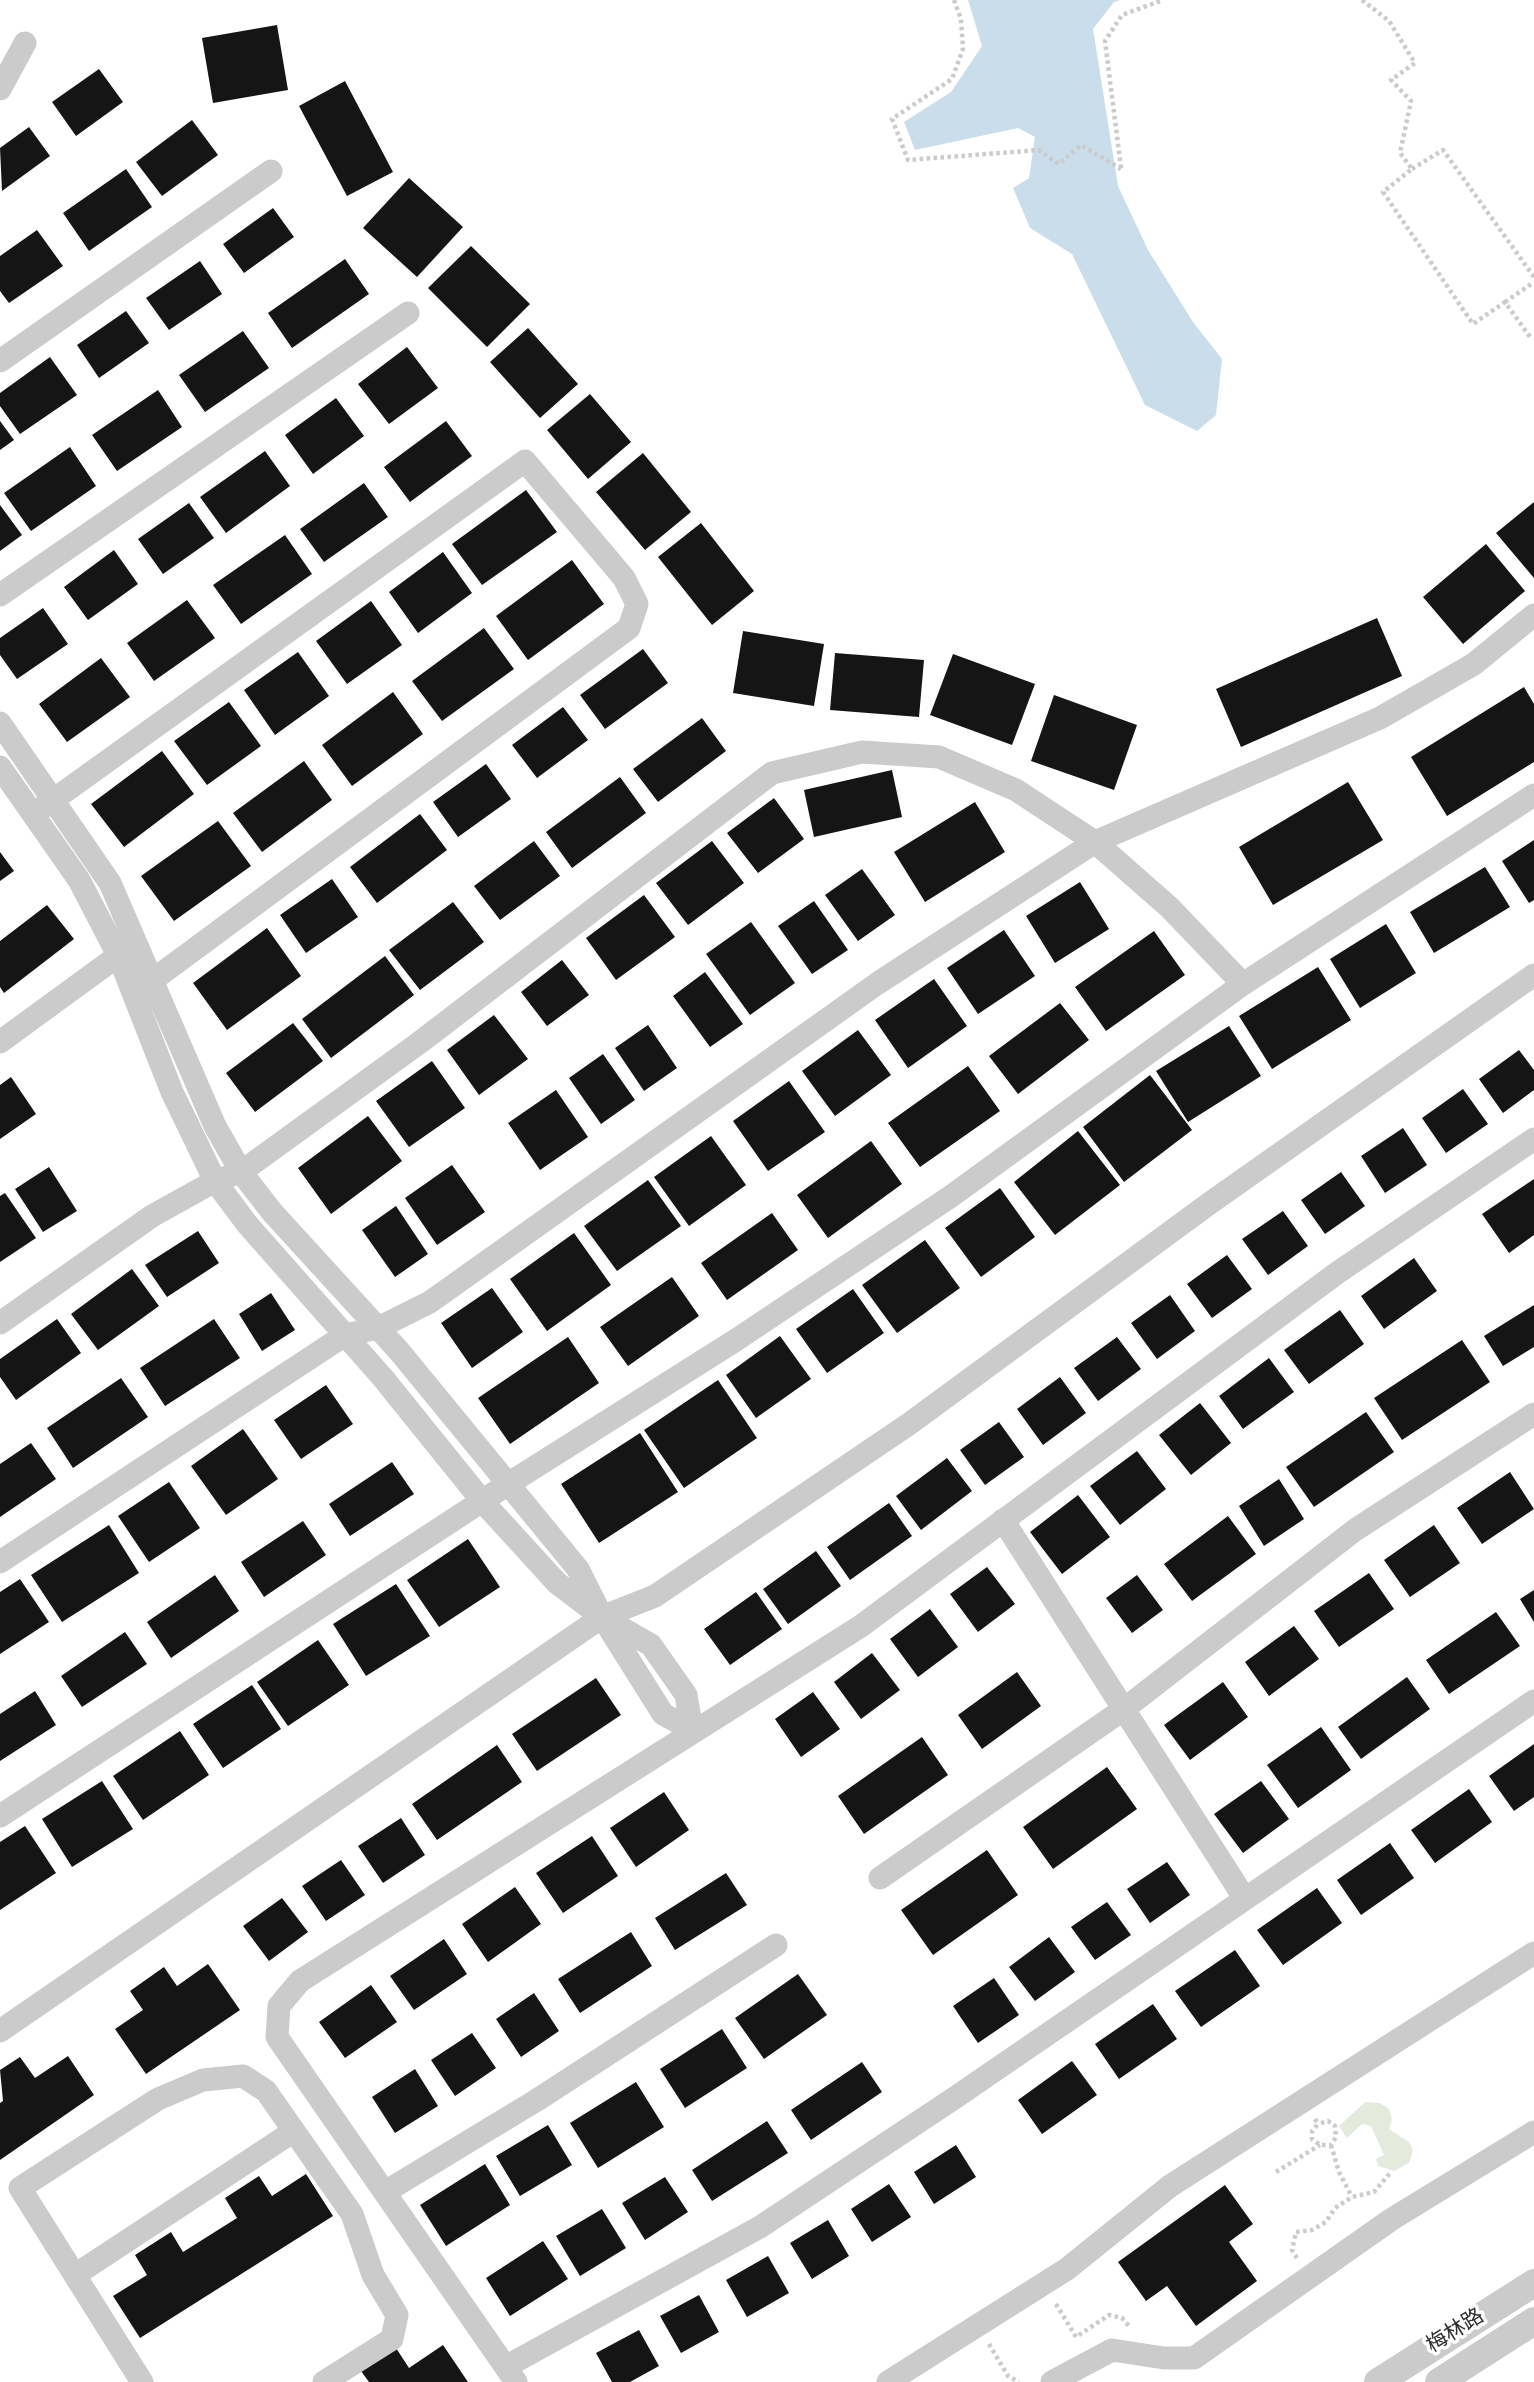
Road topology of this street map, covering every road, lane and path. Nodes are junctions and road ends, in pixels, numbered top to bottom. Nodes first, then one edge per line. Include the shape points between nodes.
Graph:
1 (954, 0) edge
2 (1163, 0) edge
3 (1362, 0) edge
4 (25, 43) dead end
5 (0, 89) edge
6 (1412, 169) junction
7 (271, 171) dead end
8 (1534, 280) edge
9 (1505, 302) junction
10 (408, 313) dead end
11 (1530, 337) dead end
12 (0, 361) edge
13 (0, 595) edge
14 (1534, 615) edge
15 (0, 723) edge
16 (0, 767) edge
17 (37, 774) junction
18 (1534, 795) edge
19 (8, 796) edge
20 (54, 798) junction
21 (33, 814) junction
22 (1095, 842) junction
23 (137, 941) junction
24 (120, 957) junction
25 (1534, 975) edge
26 (154, 979) junction
27 (1243, 984) junction
28 (134, 995) junction
29 (0, 1042) edge
30 (1534, 1139) edge
31 (241, 1172) junction
32 (215, 1181) junction
33 (0, 1323) edge
34 (378, 1328) junction
35 (345, 1335) junction
36 (1534, 1414) edge
37 (509, 1484) junction
38 (483, 1502) junction
39 (1003, 1520) junction
40 (0, 1562) edge
41 (602, 1617) junction
42 (1534, 1701) edge
43 (1124, 1709) junction
44 (692, 1730) junction
45 (0, 1816) edge
46 (880, 1878) dead end
47 (1245, 1899) junction
48 (776, 1945) dead end
49 (1534, 1953) edge
50 (0, 2031) edge
51 (1304, 2100) junction
52 (1318, 2124) junction
53 (294, 2131) junction
54 (1534, 2132) edge
55 (1320, 2145) junction
56 (1331, 2145) junction
57 (1276, 2172) dead end
58 (1391, 2172) dead end
59 (385, 2192) junction
60 (1352, 2197) junction
61 (75, 2275) junction
62 (1309, 2277) junction
63 (1534, 2283) edge
64 (1044, 2284) junction
65 (1534, 2321) edge
66 (978, 2325) junction
67 (1135, 2354) junction
68 (512, 2374) edge
69 (142, 2382) edge
70 (324, 2382) edge
71 (888, 2382) edge
72 (1019, 2382) edge
73 (1052, 2382) edge
74 (1378, 2382) edge
75 (1439, 2382) edge

1 - 2 path via 963,49 952,79 892,119 908,160 1039,150 1059,164 1081,145 1121,169 1105,41 1122,15
3 - 6 path via 1389,21 1415,63 1391,80 1411,101 1401,153
4 - 5 street
6 - 8 path via 1443,150
6 - 9 path via 1383,192 1473,324
7 - 12 street
8 - 9 path
9 - 11 path
10 - 13 street
14 - 22 street via 1474,664 1380,718
15 - 17 street
16 - 19 street
17 - 19 street
17 - 20 street
18 - 27 street
19 - 21 street
20 - 21 street
20 - 23 street via 110,883
20 - 26 street via 525,461 624,578 636,604 628,628
21 - 24 street via 79,880
22 - 27 street via 1169,907
22 - 31 street via 1016,790 939,757 862,752 772,773 419,1043
22 - 34 street via 878,984 430,1302
23 - 24 street
23 - 26 street
24 - 28 street
24 - 29 street
25 - 41 street via 1210,1203 909,1424 655,1596
26 - 28 street
26 - 31 street via 215,1126
27 - 37 street via 950,1197
28 - 32 street
30 - 39 street via 1337,1273
31 - 32 street
31 - 34 street
32 - 33 street via 152,1216
32 - 35 street
34 - 35 street
34 - 37 street
35 - 38 street
35 - 40 street
36 - 43 street via 1355,1530
37 - 38 street
37 - 41 street via 579,1569
38 - 41 street via 557,1583
38 - 45 street
39 - 43 street
39 - 44 street via 861,1626
41 - 44 street via 663,1714
41 - 50 street
42 - 47 street
43 - 46 street
43 - 47 street
44 - 59 street via 300,1981 279,2006 277,2037
47 - 68 street via 760,2227
48 - 59 street
49 - 51 street
51 - 52 path
51 - 64 street via 1170,2186
52 - 55 path via 1312,2139
52 - 56 path via 1328,2121 1335,2126
53 - 61 street
53 - 61 street via 266,2091 243,2076 203,2080 158,2099 20,2188
53 - 70 street via 352,2214 373,2275 397,2315 392,2339
54 - 62 street via 1392,2219
55 - 56 path
55 - 57 path
56 - 60 path
58 - 60 path via 1374,2192
59 - 68 street
60 - 62 path via 1335,2208 1326,2222 1296,2232 1292,2250
61 - 69 street
62 - 67 street via 1194,2358
63 - 74 street, 梅林路
64 - 66 street
64 - 67 path via 1076,2337 1109,2315 1122,2318 1134,2332
65 - 75 street, 梅林路
66 - 71 street
66 - 72 path via 1008,2376
67 - 73 street via 1112,2350

